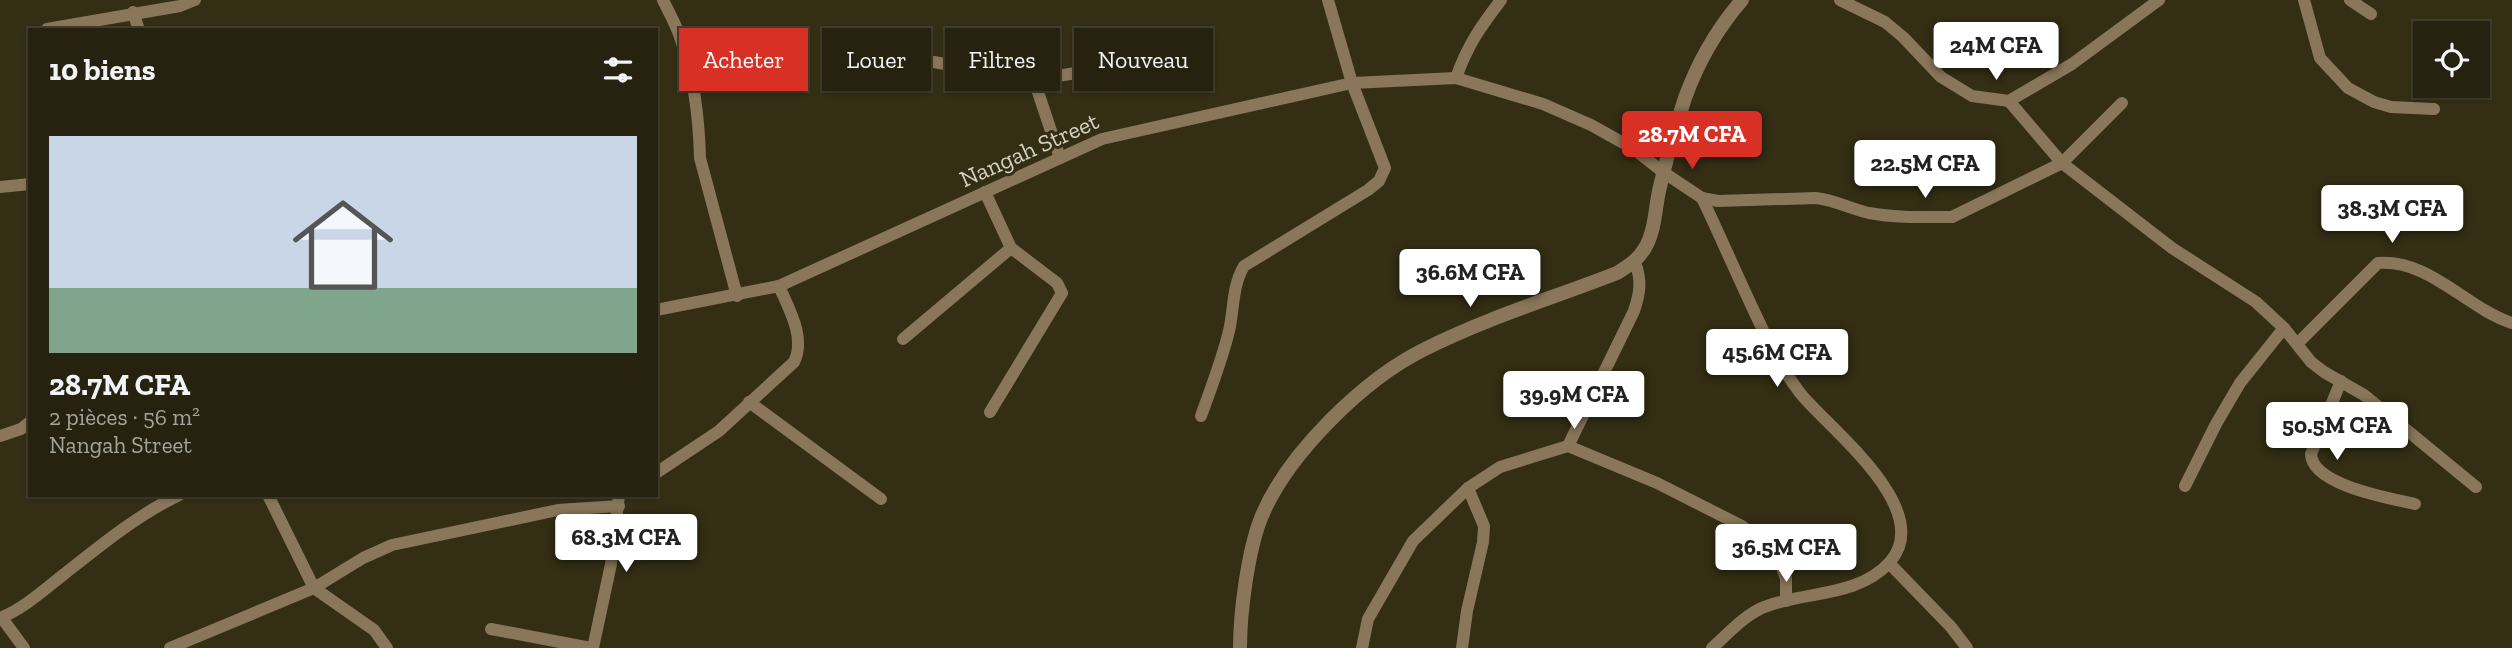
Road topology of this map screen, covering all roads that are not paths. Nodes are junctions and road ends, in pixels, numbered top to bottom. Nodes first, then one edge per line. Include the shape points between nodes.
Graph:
1 (195, 0) edge
2 (663, 0) edge
3 (1328, 0) edge
4 (1501, 0) edge
5 (1742, 0) edge
6 (1840, 0) edge
7 (2159, 0) edge
8 (2304, 0) edge
9 (2350, 0) edge
10 (133, 12) junction
11 (2371, 14) dead end
12 (52, 28) edge
13 (138, 28) edge
14 (1456, 78) junction
15 (1352, 83) junction
16 (1038, 91) edge
17 (2009, 101) junction
18 (2122, 103) dead end
19 (2434, 109) dead end
20 (1059, 158) junction
21 (2062, 163) junction
22 (1663, 172) junction
23 (28, 184) edge
24 (0, 187) edge
25 (985, 192) junction
26 (1702, 198) junction
27 (1011, 248) junction
28 (1635, 262) junction
29 (779, 286) junction
30 (737, 296) junction
31 (658, 310) edge
32 (2512, 323) edge
33 (2284, 328) junction
34 (903, 338) dead end
35 (2297, 344) junction
36 (2341, 381) junction
37 (749, 402) junction
38 (990, 412) dead end
39 (1201, 416) dead end
40 (28, 424) edge
41 (0, 436) edge
42 (1568, 446) junction
43 (658, 472) edge
44 (2185, 486) dead end
45 (2476, 487) dead end
46 (1468, 488) junction
47 (175, 497) edge
48 (269, 497) edge
49 (881, 499) dead end
50 (619, 501) edge
51 (2415, 504) dead end
52 (1889, 563) junction
53 (314, 588) junction
54 (1786, 601) junction
55 (1, 618) edge
56 (491, 629) dead end
57 (24, 648) edge
58 (170, 648) edge
59 (387, 648) edge
60 (592, 648) edge
61 (1240, 648) edge
62 (1362, 648) edge
63 (1462, 648) edge
64 (1712, 648) edge
65 (1967, 648) edge

1 - 10 street
2 - 30 street via 686,56 701,158
3 - 15 street
4 - 14 street via 1473,37
5 - 22 street via 1699,64
6 - 17 street via 1885,22 1941,77 1972,96
7 - 17 street via 2072,64
8 - 19 street via 2320,58 2348,88 2391,107
9 - 11 street
10 - 12 street
10 - 13 street
14 - 15 street, Nangah Street
14 - 22 street, Nangah Street via 1543,104 1591,125
15 - 20 street, Nangah Street via 1117,135
15 - 39 street via 1385,168 1380,181 1244,267 1237,277 1220,365
16 - 20 street
17 - 21 street
18 - 21 street
20 - 25 street, Nangah Street
21 - 26 street via 1952,217 1885,216 1816,198
21 - 33 street via 2172,248 2256,302
22 - 26 street, Nangah Street
22 - 28 street via 1652,229
23 - 24 street
25 - 27 street
25 - 29 street, Nangah Street
26 - 52 street via 1780,363 1887,489 1902,526 1898,549
27 - 34 street
27 - 38 street via 1057,283 1062,293
28 - 42 street via 1640,292 1634,311
28 - 61 street via 1618,273 1422,350 1381,375 1328,425 1300,454 1260,520 1244,594
29 - 30 street, Nangah Street
29 - 37 street via 799,349 794,362
30 - 31 street, Nangah Street
32 - 35 street via 2409,266 2378,263
33 - 35 street
33 - 44 street via 2240,383
35 - 36 street via 2311,362
36 - 45 street
36 - 51 street via 2311,454 2312,463 2341,483
37 - 43 street via 719,431
37 - 49 street
40 - 41 street
42 - 46 street via 1500,467
42 - 54 street via 1657,483 1742,526 1779,557
46 - 62 street via 1413,541 1368,619
46 - 63 street via 1484,526
47 - 55 street via 126,525
48 - 53 street
50 - 53 street via 391,545
50 - 60 street via 611,564
52 - 54 street via 1857,586
52 - 65 street
53 - 58 street
53 - 59 street via 374,629
54 - 64 street via 1765,606 1746,618
55 - 57 street
56 - 60 street

